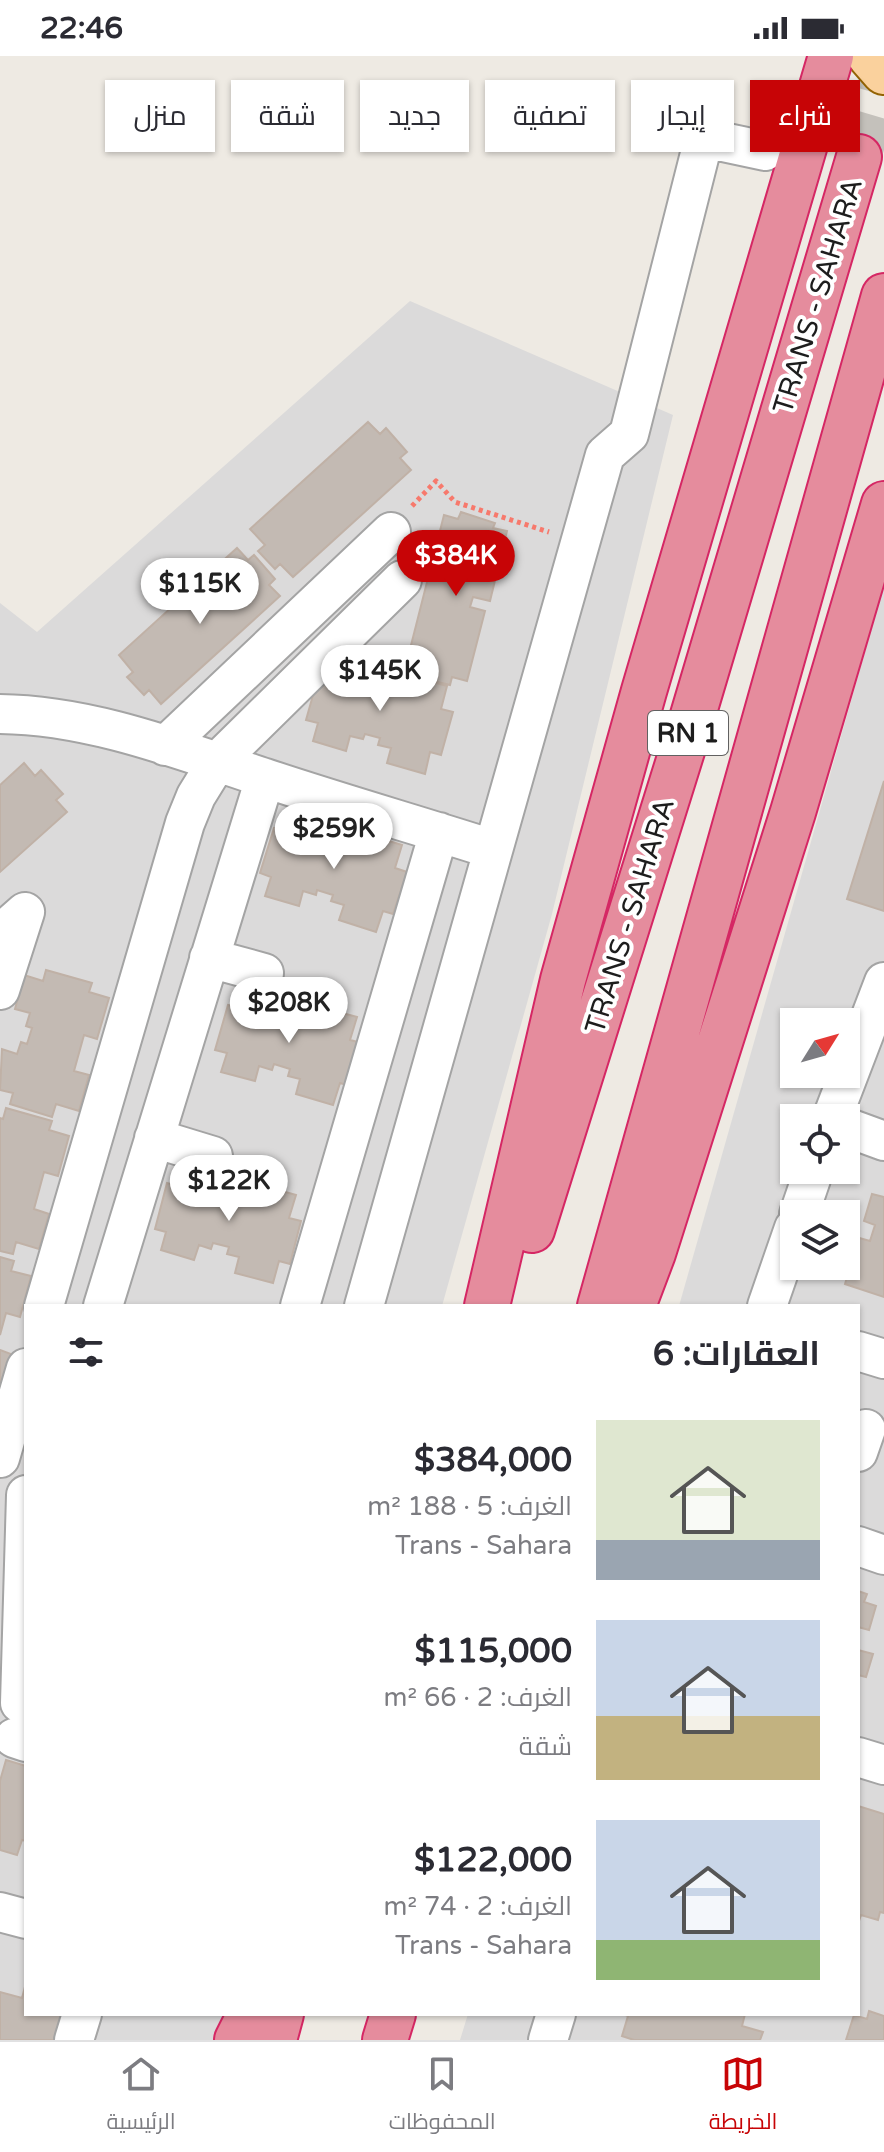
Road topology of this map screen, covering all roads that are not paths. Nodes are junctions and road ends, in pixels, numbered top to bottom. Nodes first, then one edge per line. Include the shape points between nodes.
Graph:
1 (831, 56) edge
2 (870, 56) edge
3 (884, 72) edge
4 (750, 148) edge
5 (859, 157) tunnel mouth
6 (884, 296) edge
7 (884, 504) edge
8 (406, 524) road end
9 (402, 580) dead end
10 (0, 714) edge
11 (165, 746) junction
12 (217, 762) junction
13 (265, 778) junction
14 (439, 832) junction
15 (492, 849) junction
16 (0, 934) edge
17 (209, 958) junction
18 (264, 973) dead end
19 (884, 982) edge
20 (0, 990) edge
21 (837, 1104) edge
22 (860, 1132) edge
23 (154, 1138) junction
24 (884, 1141) edge
25 (213, 1156) dead end
26 (780, 1268) edge
27 (45, 1304) edge
28 (106, 1304) edge
29 (301, 1304) edge
30 (365, 1304) edge
31 (487, 1304) edge
32 (509, 1304) edge
33 (601, 1304) edge
34 (634, 1304) edge
35 (768, 1304) edge
36 (860, 1352) edge
37 (884, 1359) edge
38 (24, 1375) edge
39 (0, 1458) edge
40 (0, 1488) edge
41 (24, 1494) edge
42 (860, 1547) edge
43 (884, 1555) edge
44 (24, 1564) edge
45 (22, 1728) edge
46 (860, 1758) edge
47 (884, 1765) edge
48 (0, 1912) edge
49 (24, 1918) edge
50 (81, 2016) edge
51 (249, 2016) edge
52 (280, 2016) edge
53 (393, 2016) edge
54 (555, 2016) edge
55 (74, 2040) edge
56 (237, 2040) edge
57 (274, 2040) edge
58 (387, 2040) edge
59 (548, 2040) edge

1 - 31 highway via 563,980
2 - 3 main road
4 - 15 street via 704,138 629,434 605,455
5 - 32 highway, TRANS - SAHARA / RN 1 via 691,722
6 - 33 highway, RN 1
7 - 34 highway via 793,812
8 - 11 street
9 - 12 street
10 - 11 street via 77,722
11 - 12 street
12 - 13 street
12 - 27 street via 185,823
13 - 14 street
13 - 17 street
14 - 15 street
14 - 29 street
15 - 30 street
16 - 20 street via 25,912
17 - 18 street
17 - 23 street
19 - 21 street
22 - 24 street
23 - 25 street
23 - 28 street
26 - 35 street
36 - 37 street
38 - 39 street
40 - 41 street
42 - 43 street
44 - 45 street
46 - 47 street
48 - 49 street
50 - 55 street
51 - 56 highway
52 - 57 highway
53 - 58 highway
54 - 59 street

